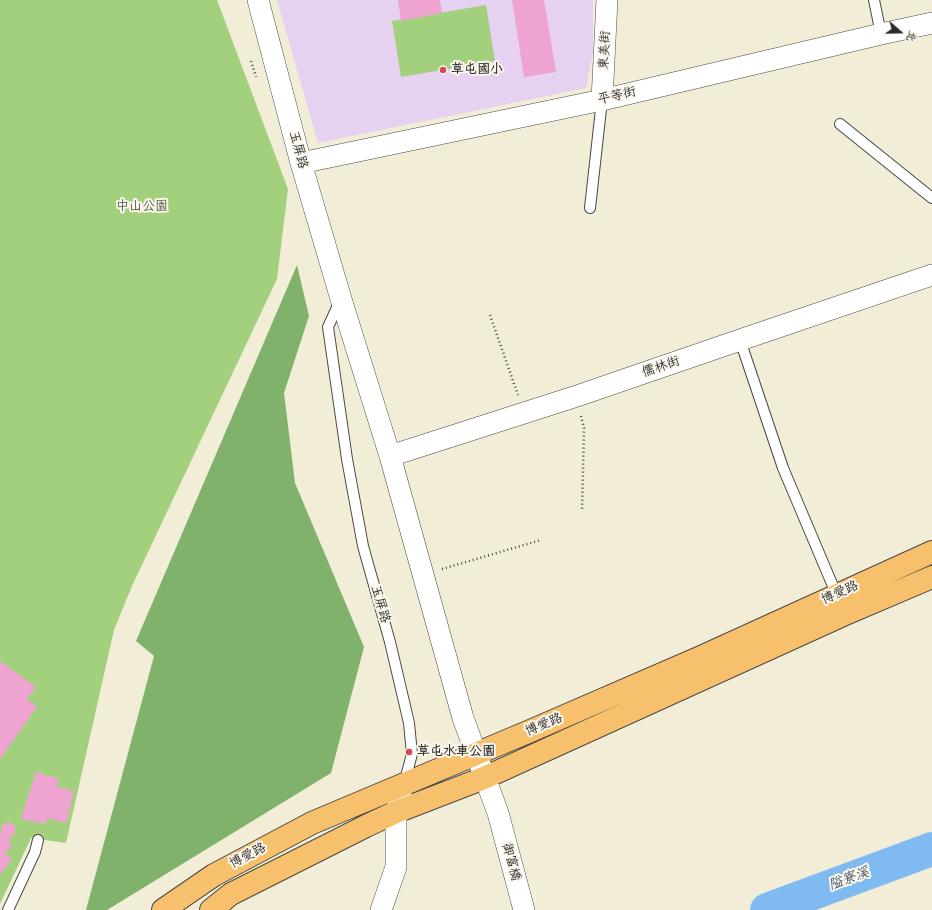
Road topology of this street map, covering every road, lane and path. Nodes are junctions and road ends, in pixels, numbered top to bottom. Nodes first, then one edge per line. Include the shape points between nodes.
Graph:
1 (258, 0) edge
2 (607, 0) edge
3 (874, 0) edge
4 (932, 23) edge
5 (881, 34) junction
6 (602, 100) junction
7 (840, 124) dead end
8 (301, 163) junction
9 (932, 198) edge
10 (590, 208) dead end
11 (932, 275) edge
12 (341, 299) junction
13 (490, 315) dead end
14 (740, 340) junction
15 (577, 396) junction
16 (525, 413) junction
17 (390, 456) junction
18 (582, 511) dead end
19 (541, 540) dead end
20 (932, 552) edge
21 (423, 575) junction
22 (932, 576) edge
23 (837, 594) junction
24 (843, 615) junction
25 (476, 753) junction
26 (484, 778) junction
27 (404, 784) junction
28 (396, 812) junction
29 (498, 813) joint
30 (38, 840) dead end
31 (8, 910) edge
32 (163, 910) edge
33 (211, 910) edge
34 (381, 910) edge
35 (524, 910) edge

1 - 8 street, 玉屏路
2 - 6 street, 東美街
3 - 5 lane
4 - 5 street, 平等街
5 - 6 street, 平等街
6 - 8 street, 平等街
6 - 10 lane
7 - 9 lane
8 - 12 street, 玉屏路
11 - 14 street, 儒林街
12 - 17 street, 玉屏路
12 - 27 lane, 玉屏路 via 328,327 347,459 363,546 409,723 412,754
13 - 16 path
14 - 15 street, 儒林街
14 - 23 lane via 783,468
15 - 16 street, 儒林街
15 - 18 path via 584,428
16 - 17 street, 儒林街
17 - 21 street, 玉屏路
19 - 21 path
20 - 23 main road, 博愛路
21 - 25 street, 玉屏路 via 463,718
22 - 24 main road, 博愛路
23 - 24 lane
23 - 25 main road, 博愛路 via 701,657
24 - 26 main road, 博愛路
25 - 26 street, 玉屏路
25 - 27 main road, 博愛路
26 - 28 main road, 博愛路
26 - 29 street, 玉屏路
27 - 28 street, 玉屏路
27 - 32 main road, 博愛路 via 312,823 214,874
28 - 33 main road, 博愛路 via 231,894
28 - 34 street, 玉屏路 via 396,867
29 - 35 street, 御富橋
30 - 31 lane

